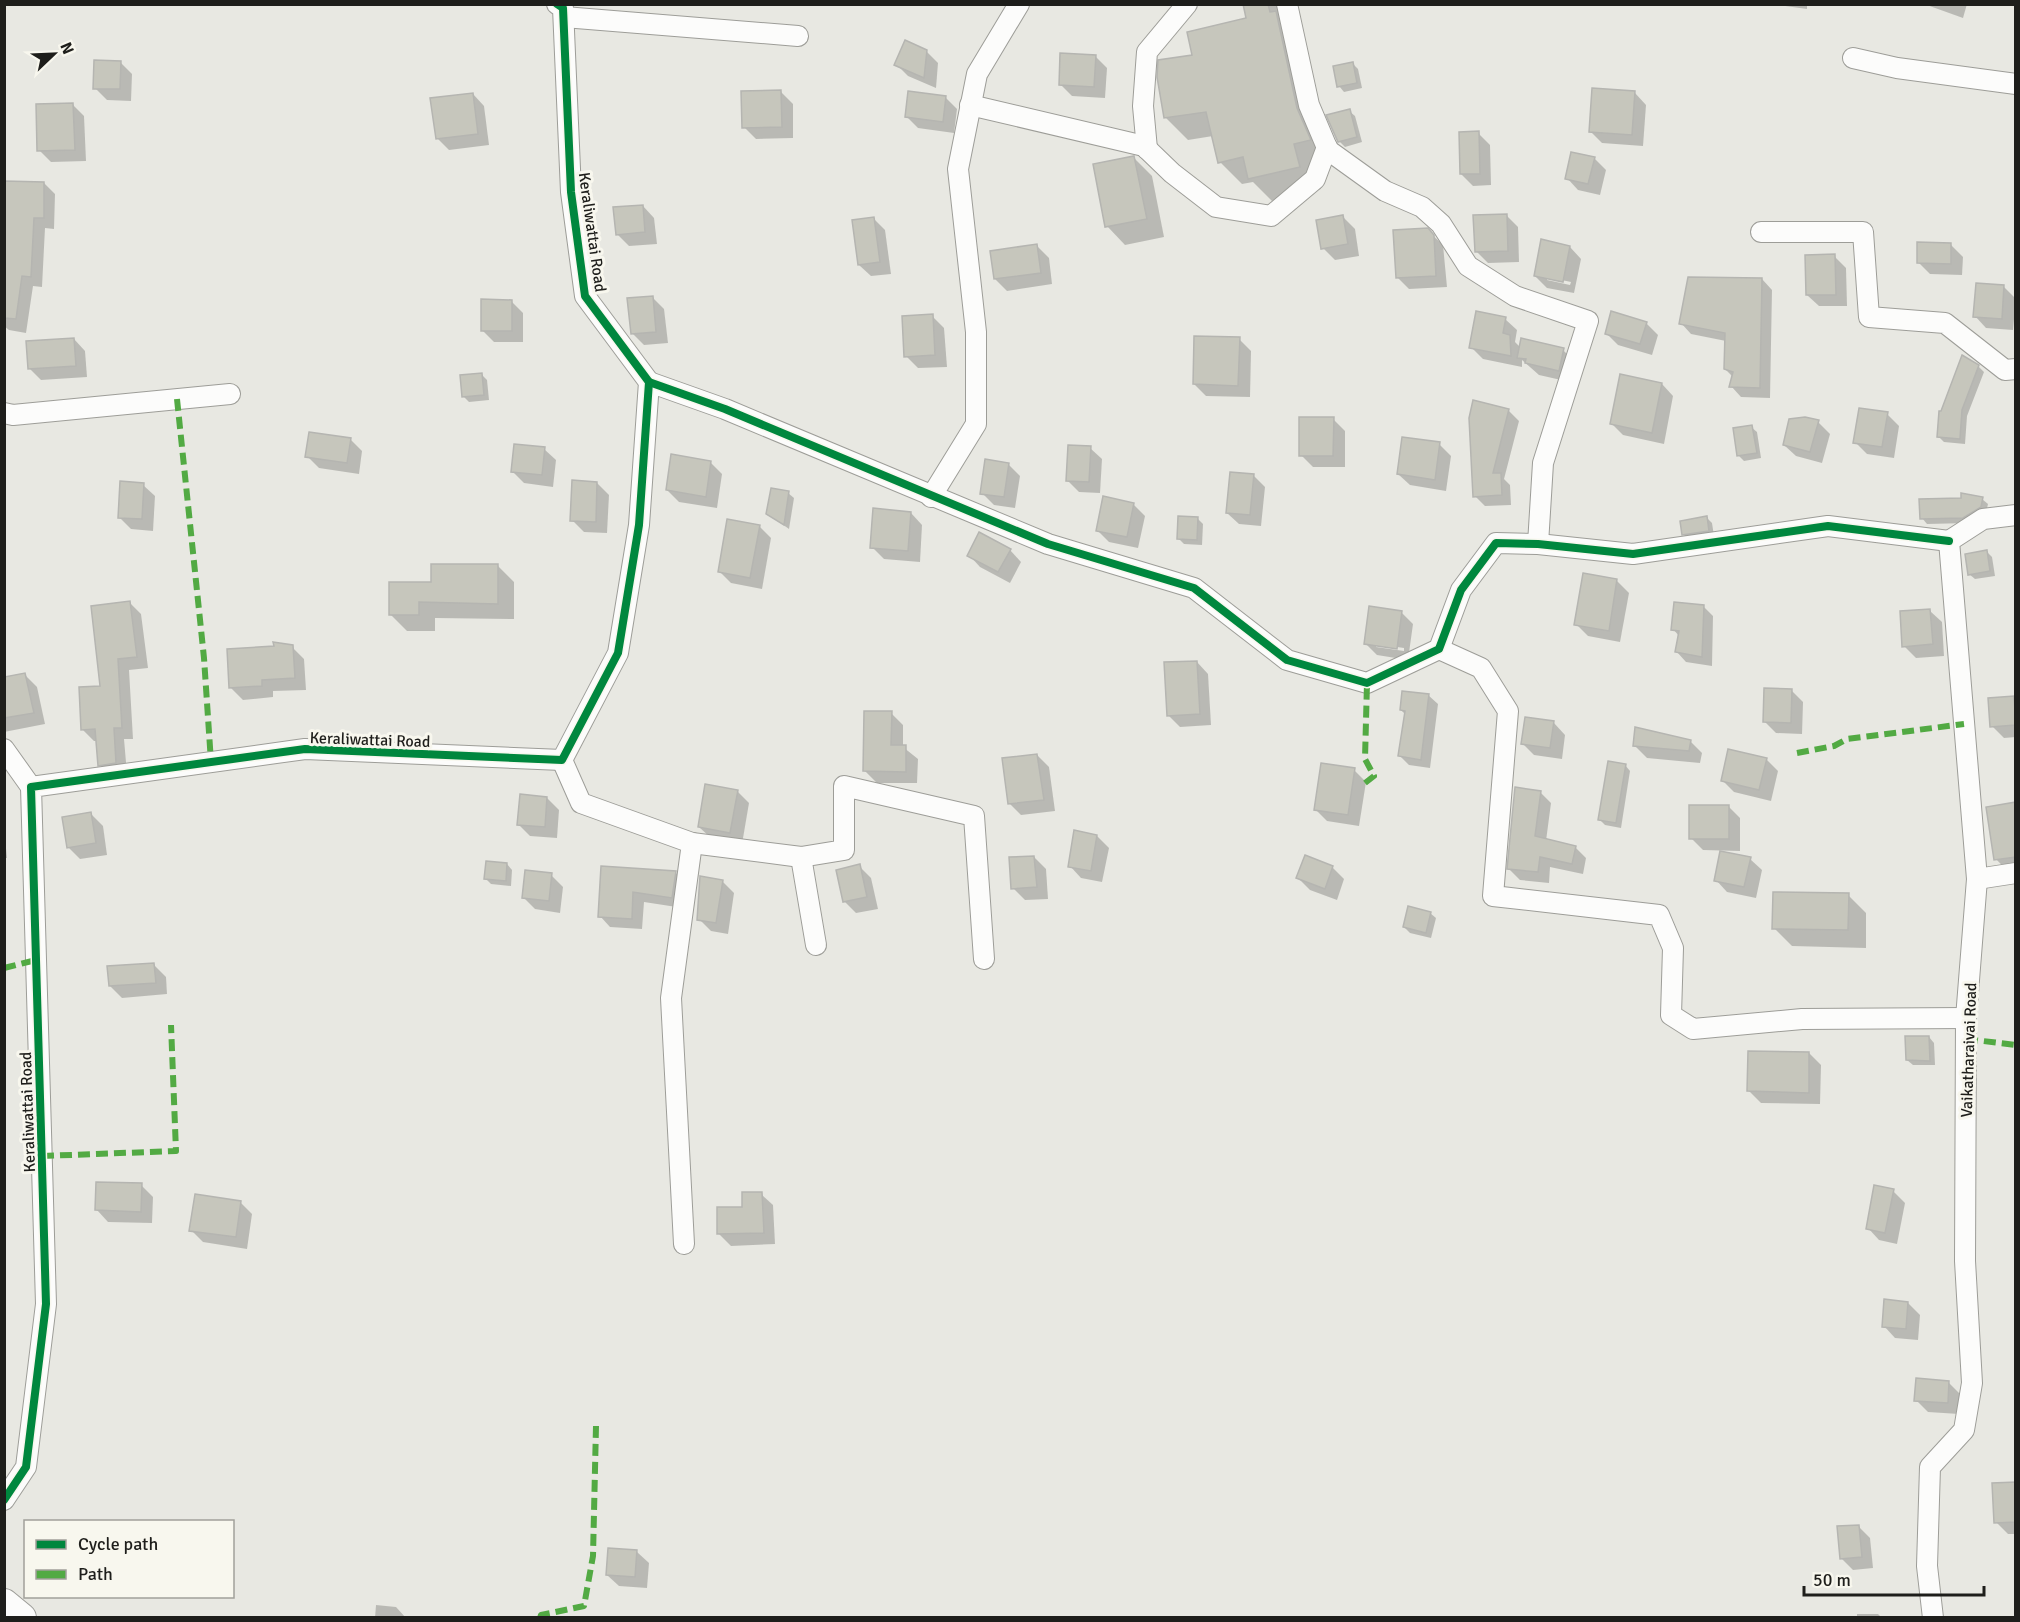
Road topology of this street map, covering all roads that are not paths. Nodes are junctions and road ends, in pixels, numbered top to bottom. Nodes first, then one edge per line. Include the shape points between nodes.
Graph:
1 (1019, 4) edge
2 (1186, 4) edge
3 (1287, 4) edge
4 (562, 9) edge
5 (798, 36) dead end
6 (1853, 58) dead end
7 (2016, 84) edge
8 (970, 105) junction
9 (1327, 147) junction
10 (1147, 149) junction
11 (1761, 232) dead end
12 (2016, 369) edge
13 (649, 382) junction
14 (230, 394) dead end
15 (4, 413) edge
16 (931, 497) junction
17 (2016, 515) edge
18 (1949, 541) junction
19 (1538, 544) junction
20 (1439, 649) junction
21 (4, 749) edge
22 (562, 760) junction
23 (31, 787) junction
24 (692, 843) junction
25 (801, 857) junction
26 (2016, 873) edge
27 (1977, 879) junction
28 (816, 945) dead end
29 (984, 959) dead end
30 (1966, 1018) junction
31 (684, 1244) dead end
32 (4, 1500) edge
33 (4, 1604) edge
34 (21, 1617) edge
35 (1933, 1617) edge

1 - 8 street via 977,74
2 - 10 street via 1147,52 1143,106
3 - 9 street via 1309,105
4 - 5 street
4 - 13 street, Keraliwattai Road via 571,192 585,296
6 - 7 street
8 - 10 street
8 - 16 street via 958,169 976,332 976,424
9 - 10 street via 1315,178 1271,216 1216,207
9 - 19 street via 1385,191 1422,207 1441,224 1468,266 1515,296 1588,321 1543,463
11 - 12 street via 1863,232 1869,317 1945,323 2005,370
13 - 16 street via 725,409
13 - 22 street via 639,525 618,653
14 - 15 street
16 - 20 street via 1048,544 1194,588 1287,660 1367,683
17 - 18 street via 1983,519
18 - 19 street via 1828,526 1633,554
18 - 27 street, Vaikatharaivai Road
19 - 20 street via 1496,543 1461,590
20 - 30 street via 1481,668 1508,711 1493,896 1659,915 1672,948 1671,1015 1693,1029 1802,1019
21 - 23 street
22 - 23 street, Keraliwattai Road via 305,749
22 - 24 street via 581,803
23 - 32 street, Keraliwattai Road via 46,1304 26,1467
24 - 25 street
24 - 31 street via 671,998
25 - 28 street
25 - 29 street via 844,850 844,786 974,816
26 - 27 street
27 - 30 street, Vaikatharaivai Road
30 - 35 street, Vaikatharaivai Road via 1965,1260 1972,1383 1964,1430 1930,1467 1927,1566
33 - 34 main road

